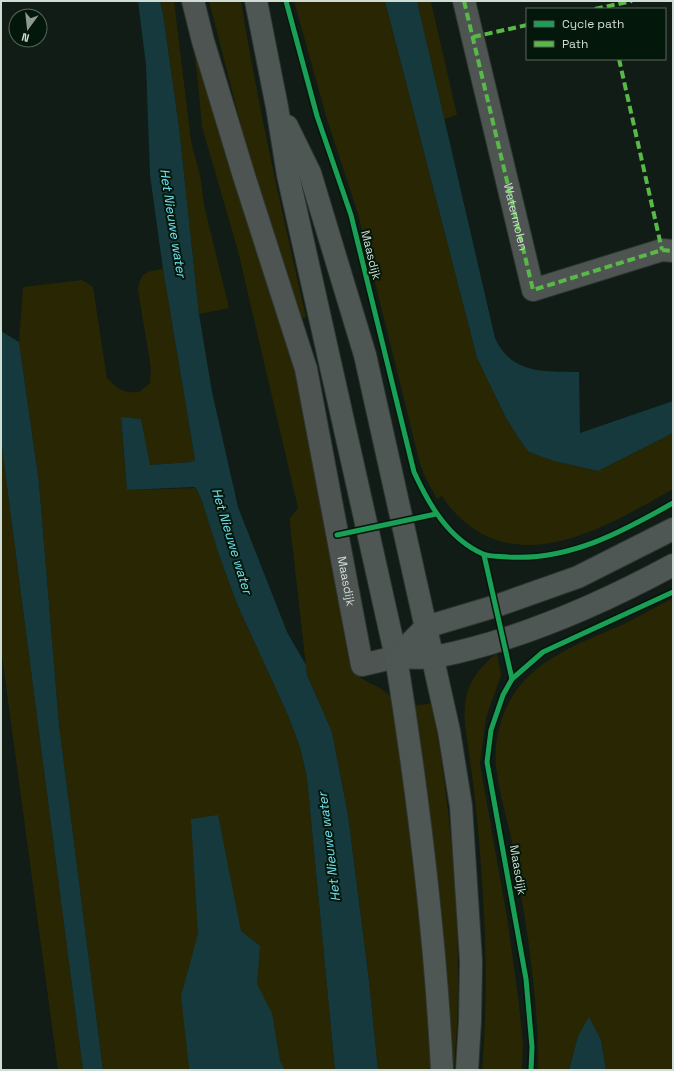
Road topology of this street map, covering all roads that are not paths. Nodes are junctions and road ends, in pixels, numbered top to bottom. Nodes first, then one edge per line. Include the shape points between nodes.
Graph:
1 (193, 1) edge
2 (256, 1) edge
3 (464, 1) edge
4 (277, 107) junction
5 (673, 251) edge
6 (673, 529) edge
7 (673, 565) edge
8 (426, 626) junction
9 (396, 657) junction
10 (434, 657) junction
11 (442, 1070) edge
12 (467, 1070) edge

1 - 9 street, Maasdijk via 244,176 306,369 362,665
2 - 4 main road
3 - 5 street, Watermolen via 532,290 662,250
4 - 8 main road via 310,173 365,355
4 - 9 main road via 288,175
6 - 8 main road via 578,577 496,606
7 - 10 main road via 640,583 568,614 503,638
8 - 9 main road
8 - 10 main road
9 - 10 main road
9 - 11 main road via 407,725 436,967
10 - 12 main road via 461,806 471,961

